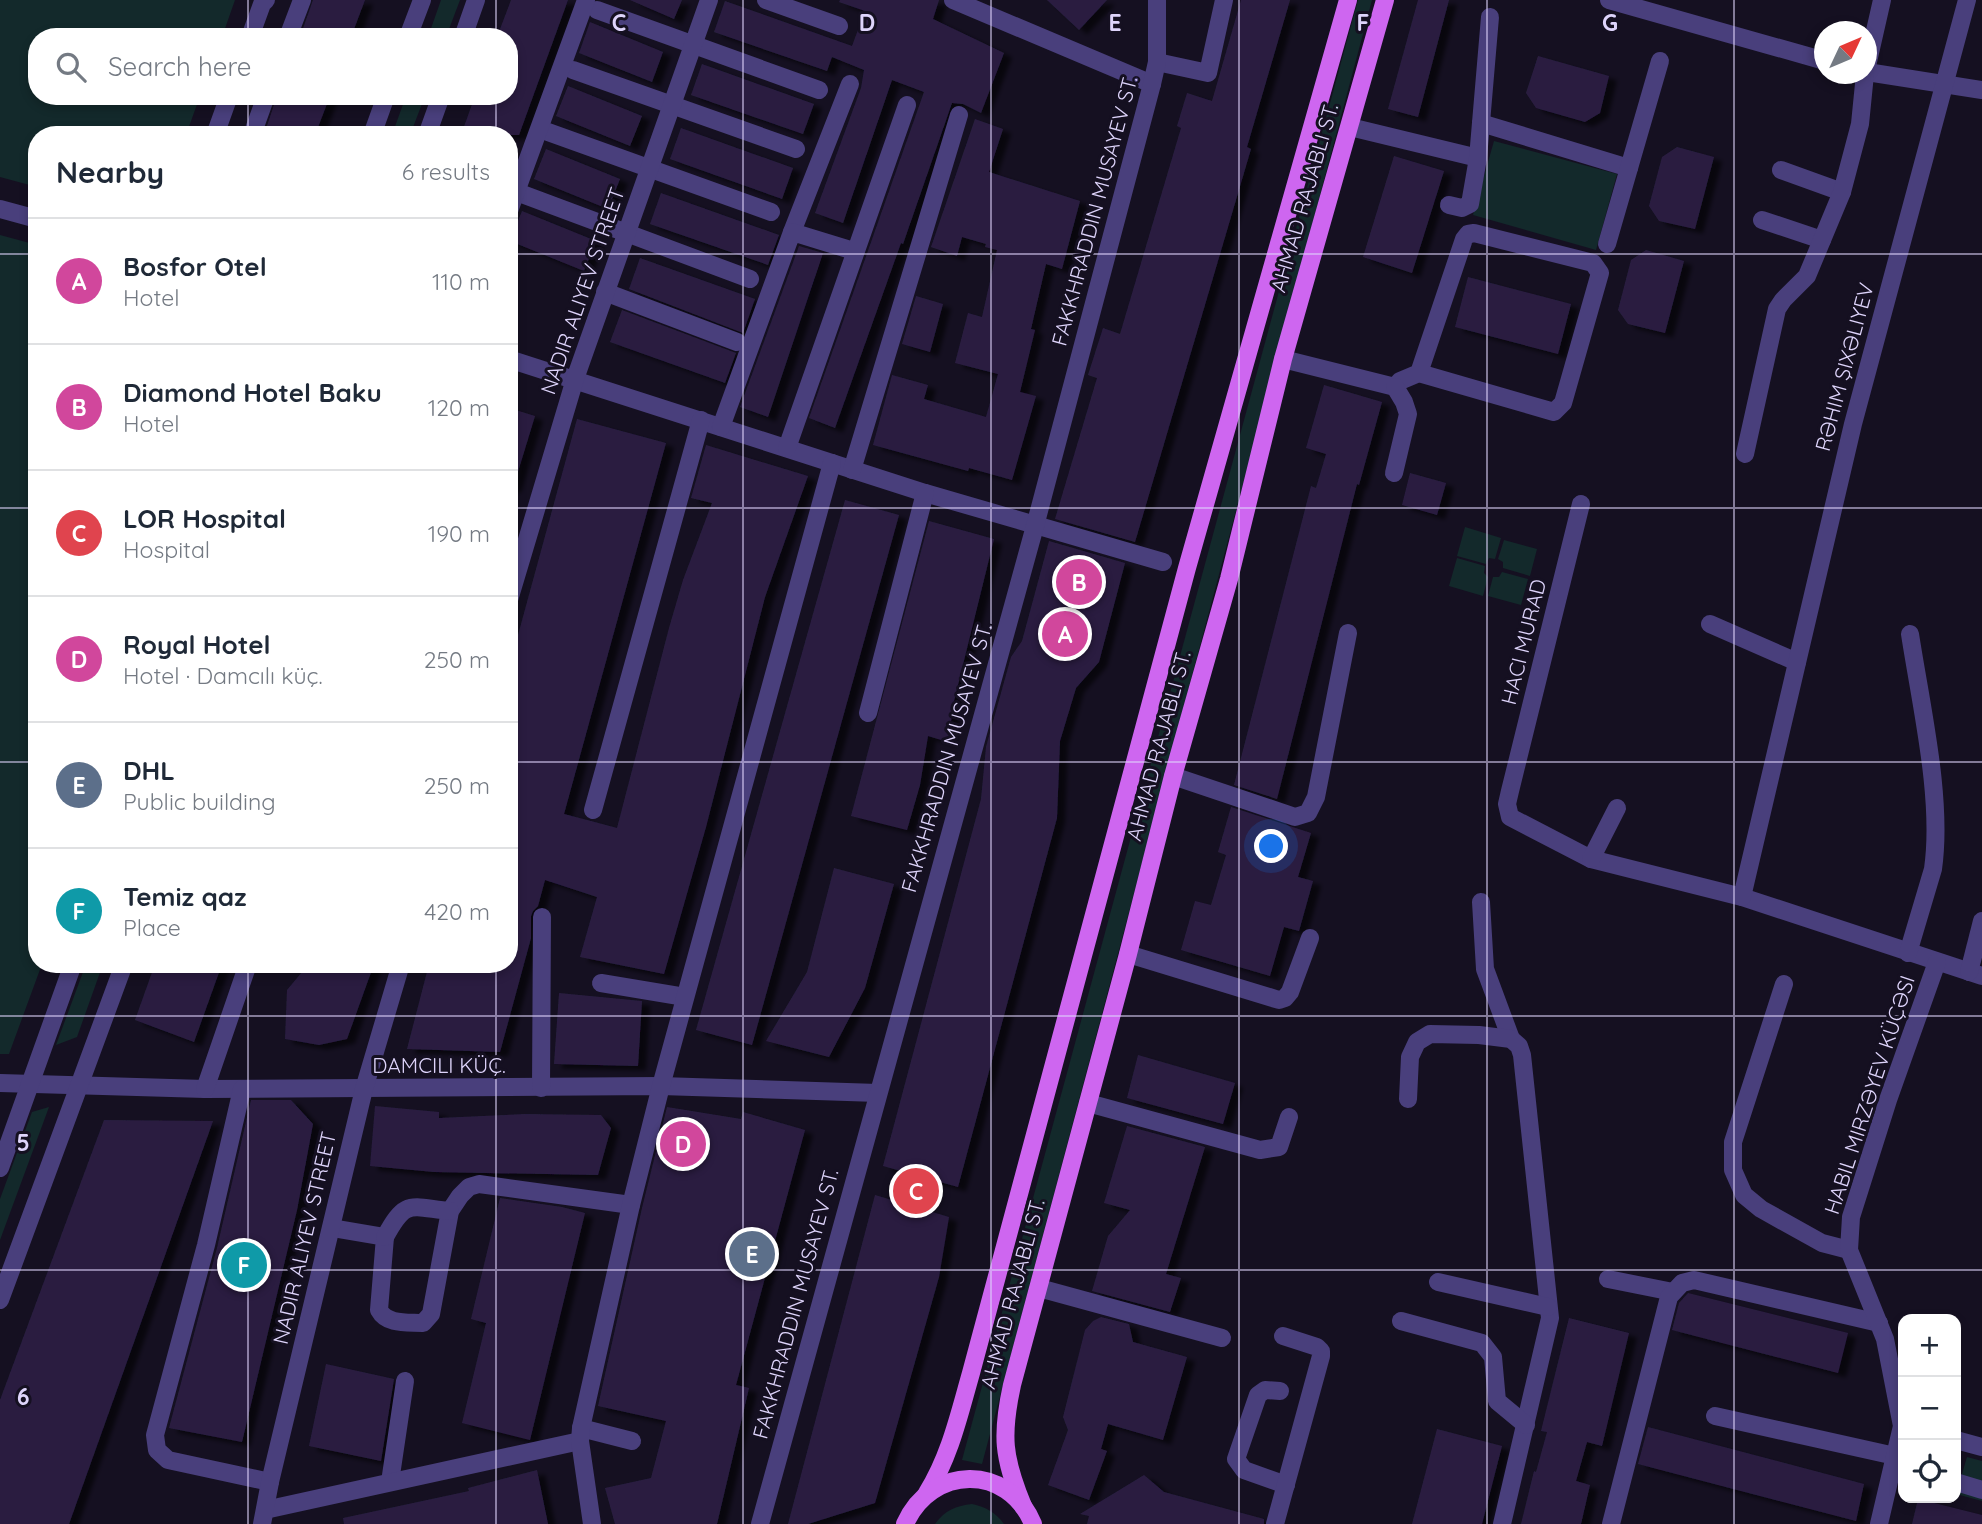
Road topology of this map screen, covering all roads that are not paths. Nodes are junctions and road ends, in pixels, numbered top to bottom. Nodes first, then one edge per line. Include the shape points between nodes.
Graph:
1 (266, 0) edge
2 (302, 0) edge
3 (422, 0) edge
4 (476, 0) edge
5 (709, 0) edge
6 (766, 0) edge
7 (953, 0) edge
8 (1157, 0) edge
9 (1224, 0) edge
10 (1348, 0) edge
11 (1385, 0) edge
12 (1609, 0) edge
13 (1882, 0) edge
14 (1967, 0) edge
15 (591, 5) edge
16 (1648, 5) edge
17 (1490, 17) dead end
18 (1877, 22) edge
19 (839, 26) dead end
20 (253, 28) edge
21 (291, 28) edge
22 (411, 28) edge
23 (466, 28) edge
24 (694, 44) junction
25 (1814, 58) edge
26 (1660, 61) dead end
27 (1157, 62) junction
28 (573, 71) dead end
29 (1877, 75) edge
30 (850, 84) dead end
31 (1152, 84) junction
32 (1865, 84) edge
33 (1943, 85) junction
34 (819, 90) dead end
35 (1982, 90) edge
36 (226, 105) edge
37 (263, 105) edge
38 (383, 105) edge
39 (438, 105) edge
40 (907, 105) dead end
41 (673, 107) junction
42 (959, 115) dead end
43 (1481, 123) junction
44 (218, 126) edge
45 (255, 126) edge
46 (375, 126) edge
47 (430, 126) edge
48 (1350, 127) junction
49 (548, 132) dead end
50 (796, 149) dead end
51 (1478, 158) junction
52 (649, 167) junction
53 (1629, 168) junction
54 (1781, 170) dead end
55 (518, 188) edge
56 (1842, 192) junction
57 (523, 194) dead end
58 (1450, 205) dead end
59 (0, 209) edge
60 (771, 212) dead end
61 (28, 217) edge
62 (1762, 220) dead end
63 (792, 232) junction
64 (627, 233) junction
65 (1822, 240) junction
66 (1607, 244) dead end
67 (854, 251) junction
68 (750, 279) dead end
69 (605, 292) junction
70 (737, 342) dead end
71 (1283, 359) junction
72 (518, 362) edge
73 (1419, 373) junction
74 (575, 379) junction
75 (1395, 387) junction
76 (701, 420) junction
77 (722, 427) junction
78 (787, 448) junction
79 (1745, 454) dead end
80 (832, 463) junction
81 (852, 470) junction
82 (1394, 473) dead end
83 (925, 493) junction
84 (1581, 504) dead end
85 (1035, 526) junction
86 (1163, 562) dead end
87 (518, 570) edge
88 (1710, 624) dead end
89 (1348, 634) dead end
90 (1910, 634) dead end
91 (1797, 662) junction
92 (868, 712) dead end
93 (1173, 776) junction
94 (1617, 808) dead end
95 (593, 810) dead end
96 (1591, 859) junction
97 (1742, 897) junction
98 (1481, 902) dead end
99 (542, 917) dead end
100 (1982, 921) edge
101 (1310, 938) dead end
102 (1908, 953) junction
103 (1128, 954) junction
104 (1937, 962) junction
105 (70, 973) edge
106 (121, 973) edge
107 (245, 973) edge
108 (398, 973) edge
109 (1975, 974) edge
110 (601, 983) dead end
111 (1784, 984) dead end
112 (685, 997) junction
113 (1511, 1039) junction
114 (0, 1083) edge
115 (30, 1084) junction
116 (661, 1086) junction
117 (79, 1087) junction
118 (541, 1088) junction
119 (205, 1089) junction
120 (242, 1089) junction
121 (364, 1089) junction
122 (878, 1093) junction
123 (1408, 1099) dead end
124 (1088, 1103) junction
125 (1289, 1117) dead end
126 (0, 1168) edge
127 (631, 1205) junction
128 (450, 1211) junction
129 (332, 1228) junction
130 (386, 1237) junction
131 (1849, 1250) junction
132 (1608, 1279) dead end
133 (1438, 1282) dead end
134 (1039, 1288) junction
135 (1673, 1292) junction
136 (0, 1300) edge
137 (1548, 1307) junction
138 (1401, 1321) dead end
139 (1879, 1323) junction
140 (1283, 1336) dead end
141 (1222, 1338) dead end
142 (405, 1381) dead end
143 (1280, 1391) dead end
144 (1898, 1401) edge
145 (1715, 1416) dead end
146 (1526, 1425) junction
147 (580, 1435) junction
148 (632, 1441) dead end
149 (1961, 1441) edge
150 (1982, 1447) edge
151 (1898, 1459) edge
152 (1898, 1462) edge
153 (270, 1482) junction
154 (390, 1482) junction
155 (1961, 1484) edge
156 (1286, 1485) junction
157 (1982, 1490) edge
158 (927, 1493) junction
159 (1023, 1506) junction
160 (263, 1517) edge
161 (909, 1517) edge
162 (592, 1524) edge
163 (760, 1524) edge
164 (889, 1524) edge
165 (1032, 1524) edge
166 (1275, 1524) edge
167 (1502, 1524) edge
168 (1611, 1524) edge
169 (1879, 1524) edge

1 - 20 street
2 - 21 street
3 - 22 street
4 - 23 street
5 - 24 street, NADIR ALIYEV STREET
6 - 19 street
7 - 31 street
8 - 27 street, FAKKHRADDIN MUSAYEV ST.
9 - 27 street via 1208,73
10 - 158 main road, AHMAD RAJABLI ST. via 1187,568 964,1397 941,1470
11 - 48 main road, AHMAD RAJABLI ST.
12 - 16 street
13 - 18 street
14 - 33 street
15 - 24 street
15 - 55 street
16 - 25 street
17 - 43 street
24 - 34 street
24 - 41 street, NADIR ALIYEV STREET
26 - 53 street
27 - 31 street, FAKKHRADDIN MUSAYEV ST.
28 - 41 street
29 - 33 street
30 - 63 street
31 - 85 street, FAKKHRADDIN MUSAYEV ST.
32 - 56 street via 1860,124
33 - 35 street
33 - 91 street via 1853,424
36 - 44 street
37 - 45 street
38 - 46 street
39 - 47 street
40 - 67 street
41 - 50 street
41 - 52 street, NADIR ALIYEV STREET
42 - 81 street
43 - 51 street
43 - 53 street
48 - 51 street
48 - 71 main road, AHMAD RAJABLI ST.
49 - 52 street
51 - 58 street via 1470,204 1462,208
52 - 60 street
52 - 64 street, NADIR ALIYEV STREET
53 - 66 street
54 - 56 street
56 - 65 street
57 - 64 street
59 - 61 street
62 - 65 street
63 - 67 street
63 - 77 street
64 - 68 street
64 - 69 street, NADIR ALIYEV STREET
65 - 79 street via 1807,276 1777,309
67 - 78 street
69 - 70 street
69 - 74 street, NADIR ALIYEV STREET
71 - 75 street
71 - 93 main road, AHMAD RAJABLI ST. via 1229,579
72 - 74 street
73 - 73 street via 1554,412 1563,403 1598,268 1593,263 1468,234
73 - 75 street
74 - 76 street
74 - 87 street, NADIR ALIYEV STREET
75 - 82 street via 1408,414
76 - 77 street
76 - 95 street
77 - 78 street
78 - 80 street
80 - 81 street
80 - 112 street
81 - 83 street
83 - 85 street
83 - 92 street
84 - 96 street via 1507,804 1510,817
85 - 86 street
85 - 122 street, FAKKHRADDIN MUSAYEV ST.
88 - 91 street
89 - 93 street via 1316,797 1308,813 1295,817
90 - 102 street via 1933,789 1935,856
91 - 97 street
93 - 103 main road, AHMAD RAJABLI ST.
94 - 96 street
96 - 97 street
97 - 102 street
98 - 113 street via 1485,969
99 - 118 street
100 - 109 street
101 - 103 street via 1290,992 1279,1000
102 - 104 street
103 - 124 main road, AHMAD RAJABLI ST.
104 - 109 street
104 - 131 street, HABIL MIRZƏYEV KÜÇƏSI via 1851,1217
105 - 115 street
106 - 117 street
107 - 119 street
108 - 121 street, NADIR ALIYEV STREET
110 - 112 street
111 - 131 street via 1734,1142 1733,1170 1744,1195 1761,1209 1822,1242
112 - 116 street
113 - 123 street via 1430,1034 1417,1042 1410,1057
113 - 137 street via 1522,1055
114 - 115 street
115 - 117 street
115 - 126 street
116 - 118 street
116 - 122 street
116 - 127 street
117 - 119 street
117 - 136 street
118 - 121 street
119 - 120 street
120 - 121 street
120 - 153 street via 155,1435 157,1450 168,1460
121 - 129 street, NADIR ALIYEV STREET
122 - 163 street, FAKKHRADDIN MUSAYEV ST.
124 - 125 street via 1260,1150 1279,1147
124 - 134 main road, AHMAD RAJABLI ST.
127 - 128 street via 479,1184 469,1187
127 - 147 street
128 - 130 street via 409,1207 397,1214
128 - 130 street via 431,1314 423,1323 390,1321 379,1310
129 - 130 street
129 - 153 street, NADIR ALIYEV STREET
131 - 139 street, HABIL MIRZƏYEV KÜÇƏSI
132 - 135 street
133 - 137 street
134 - 141 street
134 - 159 main road, AHMAD RAJABLI ST. via 1012,1385 1005,1432 1005,1455
135 - 139 street via 1694,1280
135 - 168 street
137 - 146 street via 1549,1328
138 - 146 street via 1482,1343 1493,1357 1497,1401
139 - 144 street, HABIL MIRZƏYEV KÜÇƏSI
140 - 156 street via 1321,1351
142 - 154 street
143 - 156 street via 1265,1390 1258,1395 1236,1458 1244,1470
145 - 151 street
146 - 167 street
147 - 148 street
147 - 154 street
147 - 162 street
149 - 150 street
152 - 169 street, HABIL MIRZƏYEV KÜÇƏSI
153 - 160 street, NADIR ALIYEV STREET
154 - 160 street
155 - 157 street
156 - 166 street
158 - 159 main road via 943,1483 978,1479 1010,1493
158 - 161 main road
159 - 165 main road, AHMAD RAJABLI ST.
161 - 164 main road

